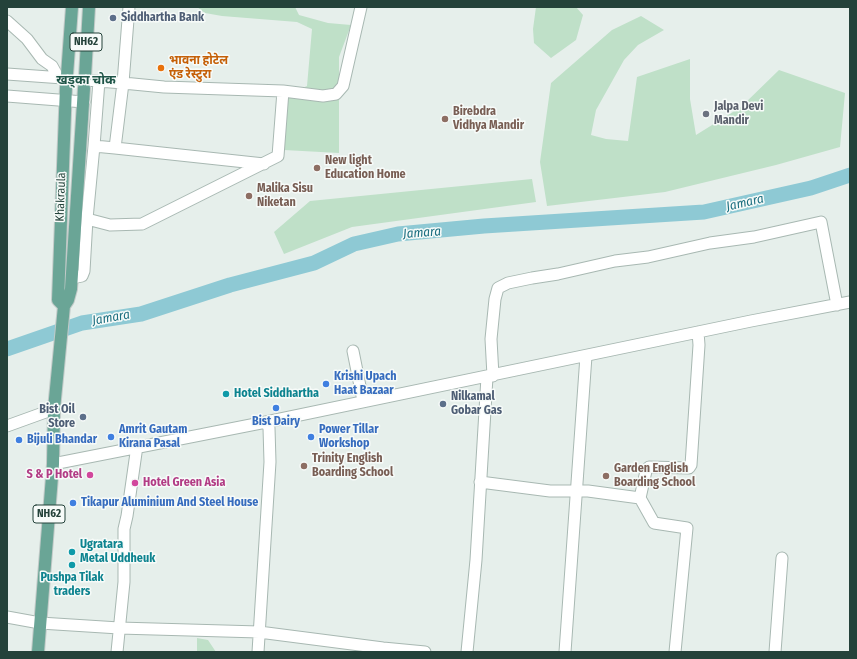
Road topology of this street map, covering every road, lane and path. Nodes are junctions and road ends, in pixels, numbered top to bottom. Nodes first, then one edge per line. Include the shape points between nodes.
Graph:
1 (72, 7) edge
2 (89, 7) edge
3 (129, 7) edge
4 (361, 7) edge
5 (7, 20) edge
6 (7, 74) edge
7 (64, 79) junction
8 (99, 81) junction
9 (85, 82) junction
10 (123, 83) junction
11 (282, 91) junction
12 (7, 96) edge
13 (64, 100) junction
14 (84, 102) junction
15 (94, 146) junction
16 (115, 148) junction
17 (264, 164) junction
18 (87, 219) junction
19 (72, 278) junction
20 (850, 302) edge
21 (837, 305) junction
22 (63, 309) junction
23 (698, 332) junction
24 (353, 351) dead end
25 (586, 356) junction
26 (490, 377) junction
27 (363, 401) junction
28 (54, 409) junction
29 (266, 422) junction
30 (7, 426) edge
31 (137, 446) junction
32 (53, 464) junction
33 (480, 482) junction
34 (577, 490) junction
35 (640, 498) junction
36 (782, 558) dead end
37 (7, 617) edge
38 (40, 623) junction
39 (119, 628) junction
40 (259, 632) junction
41 (336, 647) edge
42 (38, 652) edge
43 (117, 652) edge
44 (258, 652) edge
45 (425, 652) edge
46 (467, 652) edge
47 (565, 652) edge
48 (675, 652) edge
49 (775, 652) edge

1 - 7 main road, NH62
2 - 9 main road, NH62
3 - 10 street
4 - 11 street via 343,86 336,94 323,96
5 - 7 street
6 - 7 street
7 - 9 main road via 76,71 81,73
7 - 9 main road via 74,92
7 - 13 main road, Khakraula / NH62
8 - 9 street
8 - 10 street
8 - 15 street
9 - 14 main road, Khakraula / NH62
10 - 11 street
10 - 16 street
11 - 17 street via 278,156
12 - 13 street
13 - 14 street
13 - 22 main road, Khakraula / NH62 via 58,300
14 - 19 main road, Khakraula / NH62
15 - 16 street
15 - 18 street
16 - 17 street
17 - 18 street via 142,224 110,225
18 - 19 street via 84,271 82,276
19 - 22 main road, Khakraula / NH62 via 68,300
20 - 21 street
21 - 23 street
21 - 26 street via 821,222 532,278 498,288 491,339
22 - 28 main road, NH62
23 - 25 street
23 - 35 street via 691,464 689,468 649,467
24 - 27 street
25 - 26 street
25 - 34 street
26 - 27 street
26 - 33 street
27 - 29 street
28 - 30 street
28 - 32 main road, NH62
29 - 31 street
29 - 40 street via 269,428 270,462
31 - 32 street
31 - 39 street via 124,529 124,582
32 - 38 main road, NH62
33 - 34 street via 550,490
33 - 46 street
34 - 35 street
34 - 47 street
35 - 48 street via 654,523 687,528
36 - 49 street
37 - 38 street
38 - 39 street
38 - 42 main road, NH62
39 - 40 street
39 - 43 street
40 - 41 street
40 - 44 street
41 - 45 street

